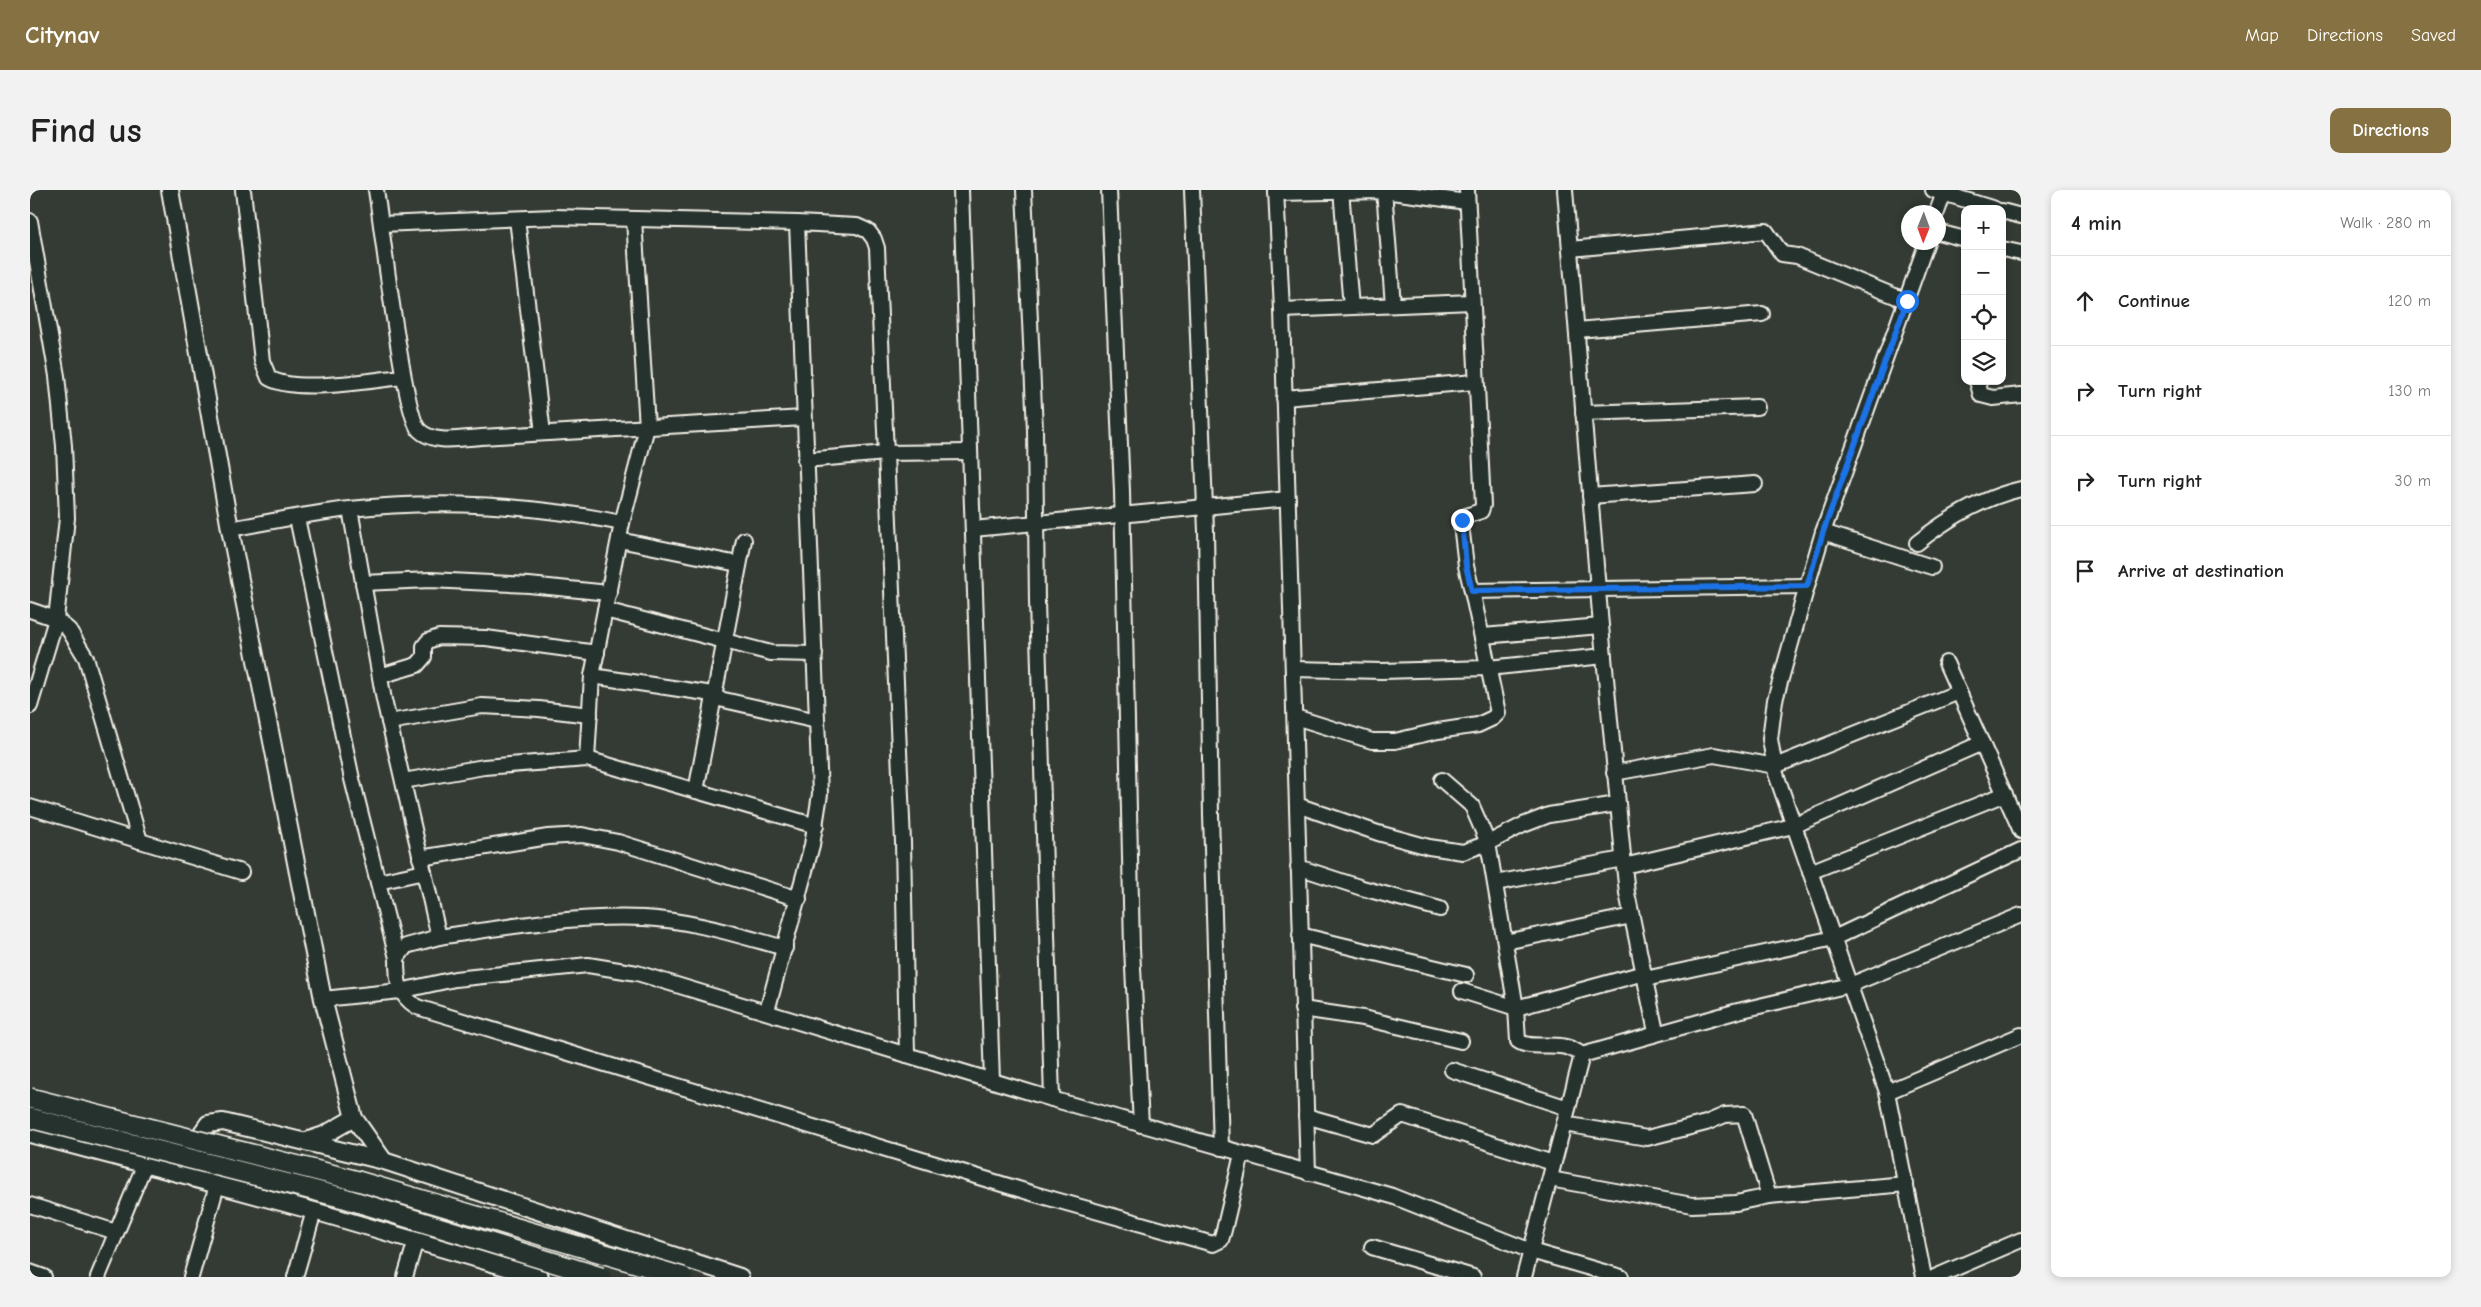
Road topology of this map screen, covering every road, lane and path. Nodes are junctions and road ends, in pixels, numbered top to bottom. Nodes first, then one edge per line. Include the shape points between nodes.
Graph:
1 (170, 190) edge
2 (244, 190) edge
3 (376, 190) edge
4 (961, 190) edge
5 (1024, 190) edge
6 (1109, 190) edge
7 (1192, 190) edge
8 (1384, 190) edge
9 (1565, 190) edge
10 (1941, 191) edge
11 (1276, 192) edge
12 (1341, 192) edge
13 (1467, 196) edge
14 (1938, 205) edge
15 (1983, 205) edge
16 (2006, 212) edge
17 (2021, 216) edge
18 (517, 219) junction
19 (634, 219) junction
20 (30, 221) edge
21 (797, 223) junction
22 (382, 224) junction
23 (1946, 234) edge
24 (1961, 238) edge
25 (1570, 249) junction
26 (1924, 250) edge
27 (2006, 250) edge
28 (2021, 253) edge
29 (1907, 301) junction
30 (1472, 302) junction
31 (1393, 305) junction
32 (1351, 307) junction
33 (1282, 310) junction
34 (1762, 314) dead end
35 (1577, 330) junction
36 (403, 376) junction
37 (1475, 382) junction
38 (1978, 385) edge
39 (2021, 395) edge
40 (1284, 398) junction
41 (1758, 407) dead end
42 (1583, 413) junction
43 (804, 418) junction
44 (647, 427) junction
45 (543, 433) junction
46 (970, 452) junction
47 (886, 453) junction
48 (805, 460) junction
49 (1755, 484) dead end
50 (2021, 489) edge
51 (1590, 496) junction
52 (1288, 499) junction
53 (1205, 508) junction
54 (350, 509) junction
55 (1122, 514) junction
56 (297, 518) junction
57 (622, 523) junction
58 (1036, 523) junction
59 (230, 529) junction
60 (973, 529) junction
61 (1823, 532) junction
62 (619, 540) junction
63 (744, 540) dead end
64 (1917, 543) dead end
65 (738, 564) junction
66 (1932, 567) dead end
67 (363, 583) junction
68 (1807, 586) junction
69 (1598, 589) junction
70 (1472, 591) junction
71 (609, 593) junction
72 (30, 610) edge
73 (605, 610) junction
74 (56, 619) junction
75 (1601, 626) junction
76 (1483, 636) junction
77 (726, 643) junction
78 (597, 653) junction
79 (815, 654) junction
80 (1604, 656) junction
81 (1946, 663) dead end
82 (1488, 668) junction
83 (1293, 669) junction
84 (380, 676) junction
85 (592, 676) junction
86 (1959, 692) junction
87 (715, 698) junction
88 (30, 706) edge
89 (590, 715) junction
90 (1295, 717) junction
91 (817, 721) junction
92 (389, 722) junction
93 (1982, 743) junction
94 (587, 759) junction
95 (1775, 766) junction
96 (1614, 773) junction
97 (1442, 780) dead end
98 (402, 781) junction
99 (696, 791) junction
100 (2004, 794) junction
101 (1617, 804) junction
102 (1297, 805) junction
103 (30, 806) edge
104 (816, 826) junction
105 (1793, 826) junction
106 (2021, 831) edge
107 (140, 841) junction
108 (1488, 843) junction
109 (2021, 850) edge
110 (420, 858) junction
111 (1624, 863) junction
112 (1298, 867) junction
113 (241, 872) dead end
114 (424, 872) junction
115 (1810, 872) junction
116 (378, 882) junction
117 (1495, 883) junction
118 (799, 899) junction
119 (1440, 909) dead end
120 (2021, 915) edge
121 (1632, 916) junction
122 (1300, 935) junction
123 (439, 937) junction
124 (1834, 938) junction
125 (1505, 942) junction
126 (785, 948) junction
127 (396, 958) junction
128 (1466, 975) dead end
129 (1644, 976) junction
130 (1850, 985) junction
131 (400, 992) junction
132 (1462, 992) dead end
133 (323, 999) junction
134 (1516, 1008) junction
135 (1302, 1010) junction
136 (767, 1011) junction
137 (1656, 1032) junction
138 (2021, 1035) edge
139 (1461, 1041) dead end
140 (1582, 1054) junction
141 (907, 1055) junction
142 (1452, 1070) dead end
143 (992, 1081) junction
144 (1887, 1092) junction
145 (30, 1098) edge
146 (1052, 1099) junction
147 (1568, 1108) junction
148 (1306, 1116) junction
149 (30, 1118) edge
150 (354, 1118) junction
151 (1564, 1124) junction
152 (1141, 1125) junction
153 (30, 1135) edge
154 (306, 1142) junction
155 (1221, 1148) junction
156 (1242, 1154) junction
157 (384, 1161) junction
158 (1554, 1163) junction
159 (144, 1166) junction
160 (1308, 1172) junction
161 (196, 1179) junction
162 (1550, 1179) junction
163 (217, 1184) junction
164 (1906, 1184) junction
165 (1769, 1196) junction
166 (30, 1205) edge
167 (314, 1211) junction
168 (116, 1232) junction
169 (416, 1240) junction
170 (2021, 1240) edge
171 (1372, 1247) dead end
172 (1532, 1251) junction
173 (30, 1272) edge
174 (530, 1276) edge
175 (44, 1277) edge
176 (98, 1277) edge
177 (191, 1277) edge
178 (295, 1277) edge
179 (405, 1277) edge
180 (601, 1277) edge
181 (683, 1277) edge
182 (740, 1277) edge
183 (1473, 1277) edge
184 (1524, 1277) edge
185 (1620, 1277) edge
186 (1924, 1277) edge
187 (1935, 1277) edge

1 - 59 street
2 - 36 street via 262,361 269,378 287,384 316,385
3 - 22 street
4 - 46 street
5 - 58 street
6 - 55 street
7 - 53 street
8 - 12 street
8 - 13 street
8 - 31 street
9 - 25 street
10 - 14 street
10 - 15 street
11 - 12 street
11 - 33 street
12 - 32 street
13 - 30 street
16 - 17 street
18 - 19 street
18 - 22 street
18 - 45 street
19 - 21 street
19 - 44 street
20 - 74 street via 57,376 64,446 67,518
21 - 43 street
21 - 47 street via 857,226 868,230 874,239
22 - 36 street
23 - 24 street
25 - 29 street via 1766,231 1782,254 1796,256
25 - 35 street
26 - 29 street
27 - 28 street
29 - 61 street
30 - 31 street
30 - 37 street
31 - 32 street
32 - 33 street
33 - 40 street
34 - 35 street
35 - 42 street
36 - 45 street via 412,420 428,436 441,439
37 - 40 street
37 - 70 street via 1483,504 1481,511 1463,517 1461,524
38 - 39 street via 1981,395 1993,398
40 - 52 street
41 - 42 street
42 - 51 street
43 - 44 street
43 - 48 street
44 - 45 street
44 - 57 street
46 - 47 street
46 - 60 street
47 - 48 street
47 - 141 street via 903,842
48 - 79 street
49 - 51 street
50 - 64 street via 1972,506 1942,523
51 - 69 street
52 - 53 street
52 - 83 street
53 - 55 street
53 - 155 street
54 - 56 street
54 - 57 street via 426,505 543,510
54 - 67 street
55 - 58 street
55 - 152 street via 1131,929
56 - 59 street
56 - 116 street via 352,779
57 - 62 street
58 - 60 street
58 - 146 street
59 - 133 street
60 - 143 street
61 - 66 street
61 - 68 street
62 - 65 street
62 - 71 street
63 - 65 street
65 - 77 street
67 - 71 street via 430,580
67 - 84 street
68 - 69 street
68 - 95 street via 1775,700 1770,738
69 - 70 street
69 - 75 street
70 - 76 street
71 - 73 street
72 - 74 street
73 - 77 street
73 - 78 street
74 - 88 street
74 - 107 street via 69,630 86,658
75 - 76 street
75 - 80 street
76 - 82 street
77 - 79 street via 771,654
77 - 87 street
78 - 84 street via 486,638 439,637 428,640 424,646 424,657 417,665
78 - 85 street
79 - 91 street
80 - 82 street
80 - 96 street
81 - 86 street
82 - 83 street
82 - 90 street via 1498,713 1478,725 1372,741
83 - 90 street
84 - 92 street
85 - 87 street via 706,693
85 - 89 street
86 - 93 street
86 - 95 street
87 - 91 street
87 - 99 street
89 - 92 street via 482,706
89 - 94 street
90 - 102 street
91 - 104 street via 820,794
92 - 98 street
93 - 100 street
93 - 105 street
94 - 98 street via 484,767
94 - 99 street
95 - 96 street via 1714,755
95 - 105 street
96 - 101 street
97 - 108 street via 1472,806
98 - 110 street
99 - 104 street
100 - 106 street
100 - 115 street
101 - 108 street via 1549,815
101 - 111 street
102 - 108 street via 1429,847 1463,852
102 - 112 street
103 - 107 street
104 - 118 street
105 - 111 street
105 - 115 street
107 - 113 street
108 - 117 street
109 - 124 street
110 - 114 street
110 - 118 street via 548,837 582,835 618,842
111 - 117 street
111 - 121 street
112 - 119 street
112 - 122 street
114 - 116 street
114 - 123 street
115 - 124 street
116 - 127 street
117 - 125 street
118 - 126 street
120 - 130 street
121 - 125 street
121 - 129 street
122 - 128 street
122 - 135 street
123 - 126 street via 586,919 645,918 695,925
123 - 127 street via 406,946
124 - 129 street
124 - 130 street
125 - 134 street
126 - 136 street
127 - 131 street
129 - 134 street
129 - 137 street
130 - 137 street
130 - 144 street
131 - 133 street
131 - 136 street via 455,979 588,965 637,973
131 - 156 street via 417,1007 1038,1195 1213,1244 1221,1240
132 - 134 street
133 - 150 street
134 - 140 street via 1516,1037 1521,1044 1566,1045
135 - 139 street via 1363,1018
135 - 148 street
136 - 141 street
137 - 140 street
138 - 144 street
140 - 147 street
141 - 143 street
142 - 147 street
143 - 146 street
144 - 164 street
145 - 181 main road, bridge via 358,1181
146 - 152 street
147 - 151 street
148 - 158 street via 1373,1135 1402,1115
148 - 160 street
149 - 180 main road, bridge via 344,1198
150 - 154 street
150 - 157 street
151 - 158 street
151 - 165 street via 1647,1138 1706,1124 1725,1115 1744,1114
152 - 155 street
153 - 159 street
154 - 157 street
154 - 161 street via 223,1122 208,1124 192,1147 188,1170
155 - 156 street
156 - 160 street
157 - 182 street
158 - 162 street
159 - 161 street
159 - 168 street
160 - 172 street via 1392,1196
161 - 163 street
162 - 165 street via 1692,1205 1736,1203
162 - 172 street
163 - 167 street
163 - 177 street
164 - 165 street
164 - 186 street
166 - 168 street
167 - 169 street
167 - 178 street
168 - 176 street
169 - 174 street
169 - 179 street
170 - 187 street
171 - 183 street
172 - 184 street
172 - 185 street
173 - 175 street

